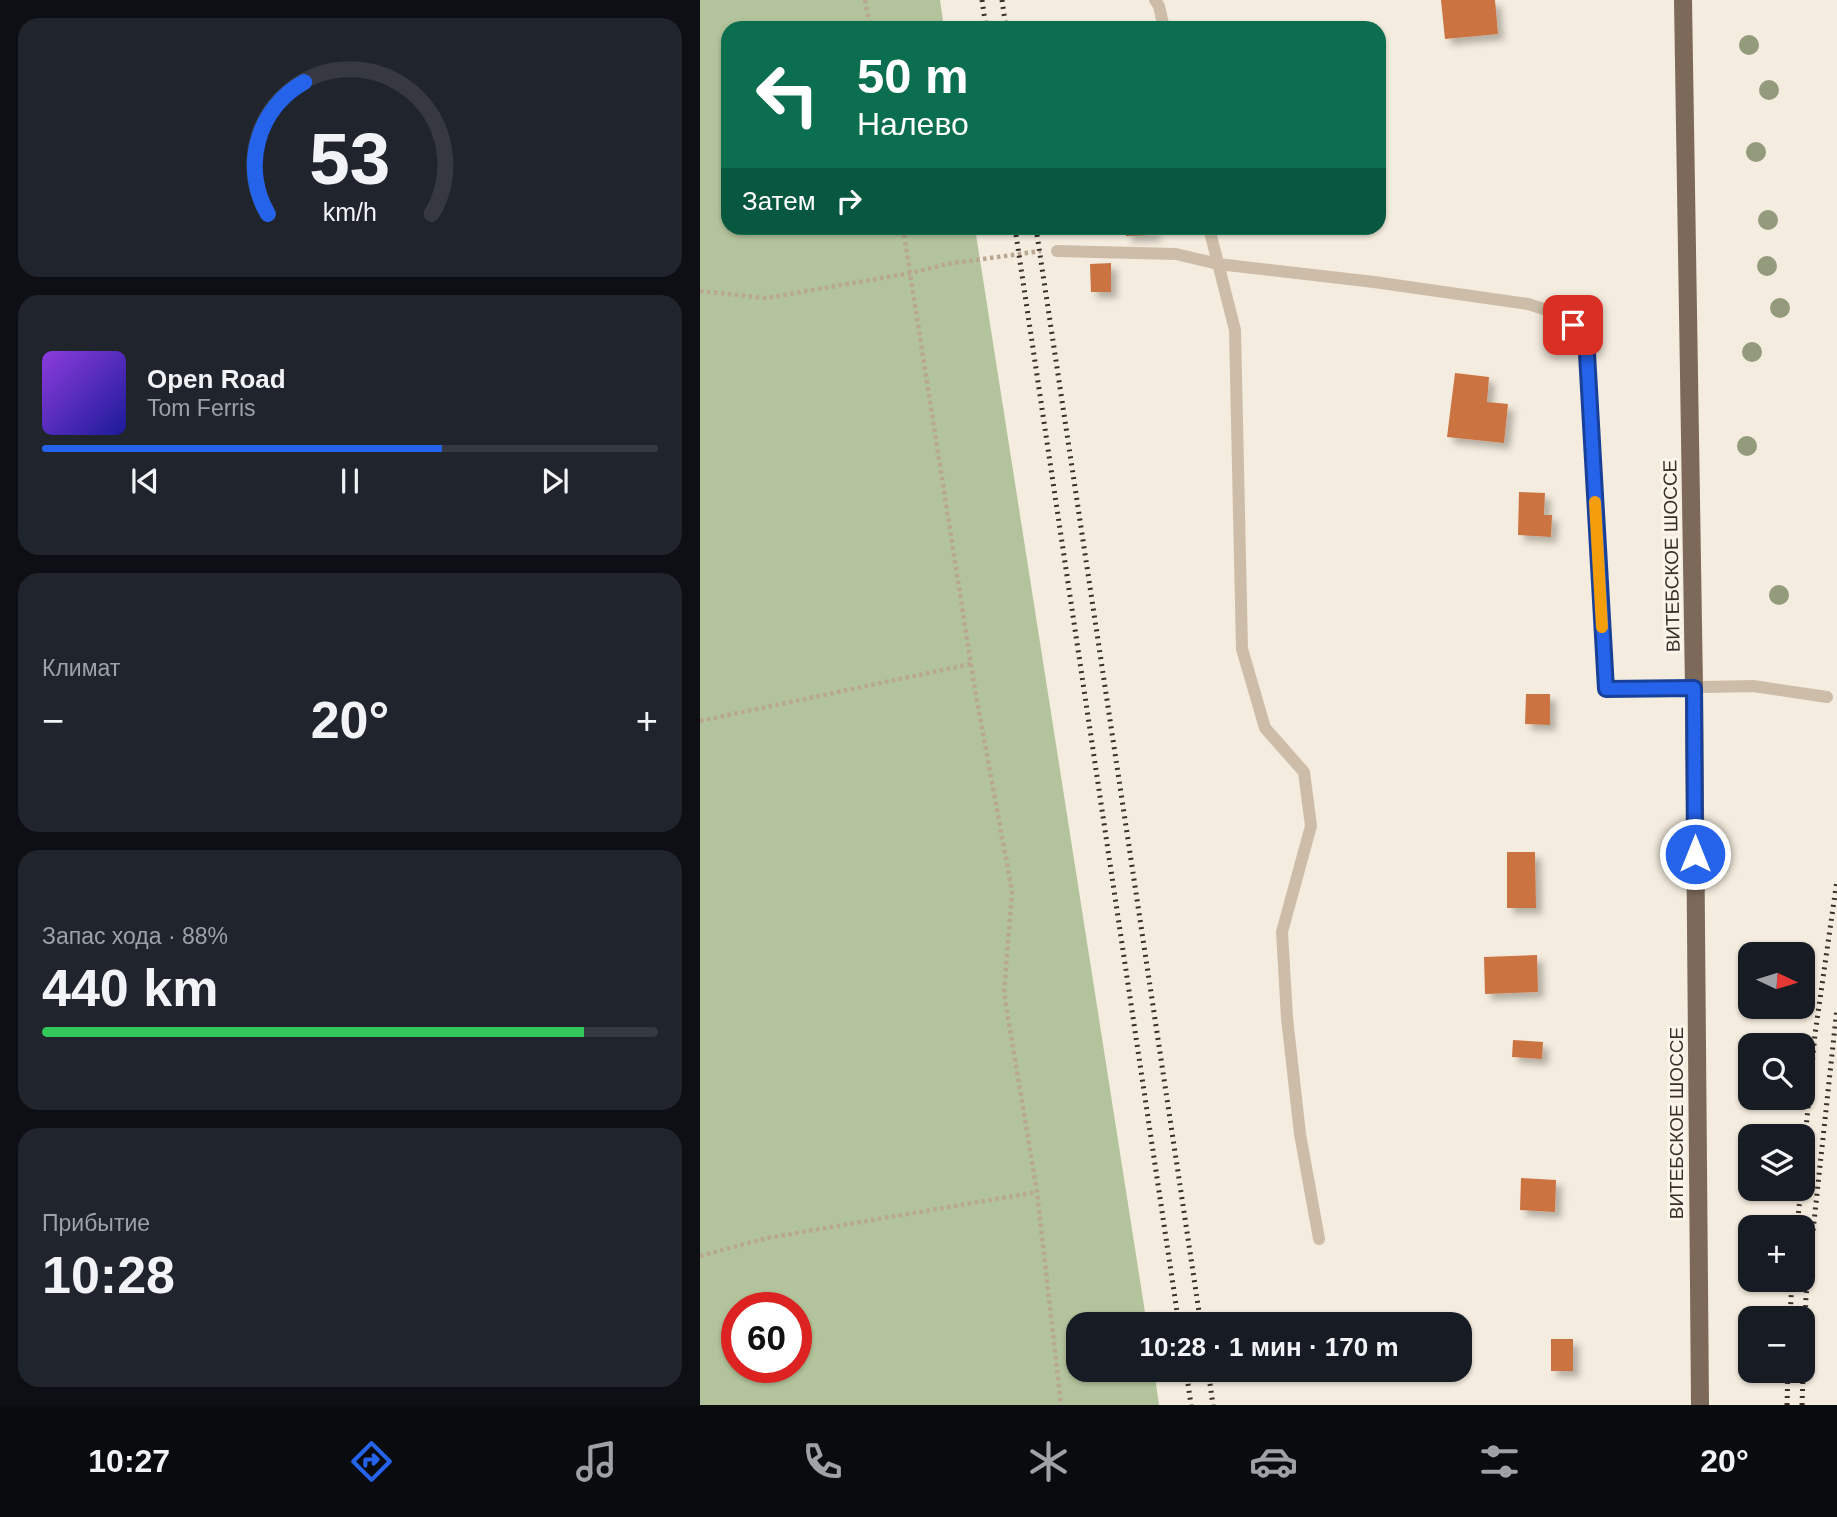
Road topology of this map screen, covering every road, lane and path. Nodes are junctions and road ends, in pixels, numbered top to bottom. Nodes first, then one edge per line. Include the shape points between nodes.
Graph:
1 (865, 0) edge
2 (1155, 0) edge
3 (1683, 0) edge
4 (869, 21) edge
5 (1162, 21) edge
6 (904, 235) edge
7 (1211, 235) edge
8 (1057, 251) joint
9 (1217, 264) junction
10 (911, 273) junction
11 (700, 291) edge
12 (971, 664) junction
13 (1694, 688) junction
14 (1827, 697) dead end
15 (700, 721) edge
16 (1037, 1192) junction
17 (1319, 1238) dead end
18 (700, 1256) edge
19 (1061, 1405) edge
20 (1700, 1405) edge

1 - 4 path
2 - 5 lane
3 - 13 main road, ВИТЕБСКОЕ ШОССЕ
6 - 10 path
7 - 9 lane
8 - 9 lane via 1176,254
8 - 10 path via 1019,252
9 - 13 lane via 1528,304 1560,314 1586,336 1606,689
9 - 17 lane via 1235,330 1242,649 1265,728 1304,772 1311,826 1282,932 1300,1134
10 - 11 path via 766,298
10 - 12 path
12 - 15 path
12 - 16 path via 1012,891 1003,993
13 - 14 lane via 1753,686
13 - 20 main road, ВИТЕБСКОЕ ШОССЕ
16 - 18 path via 767,1238
16 - 19 path

